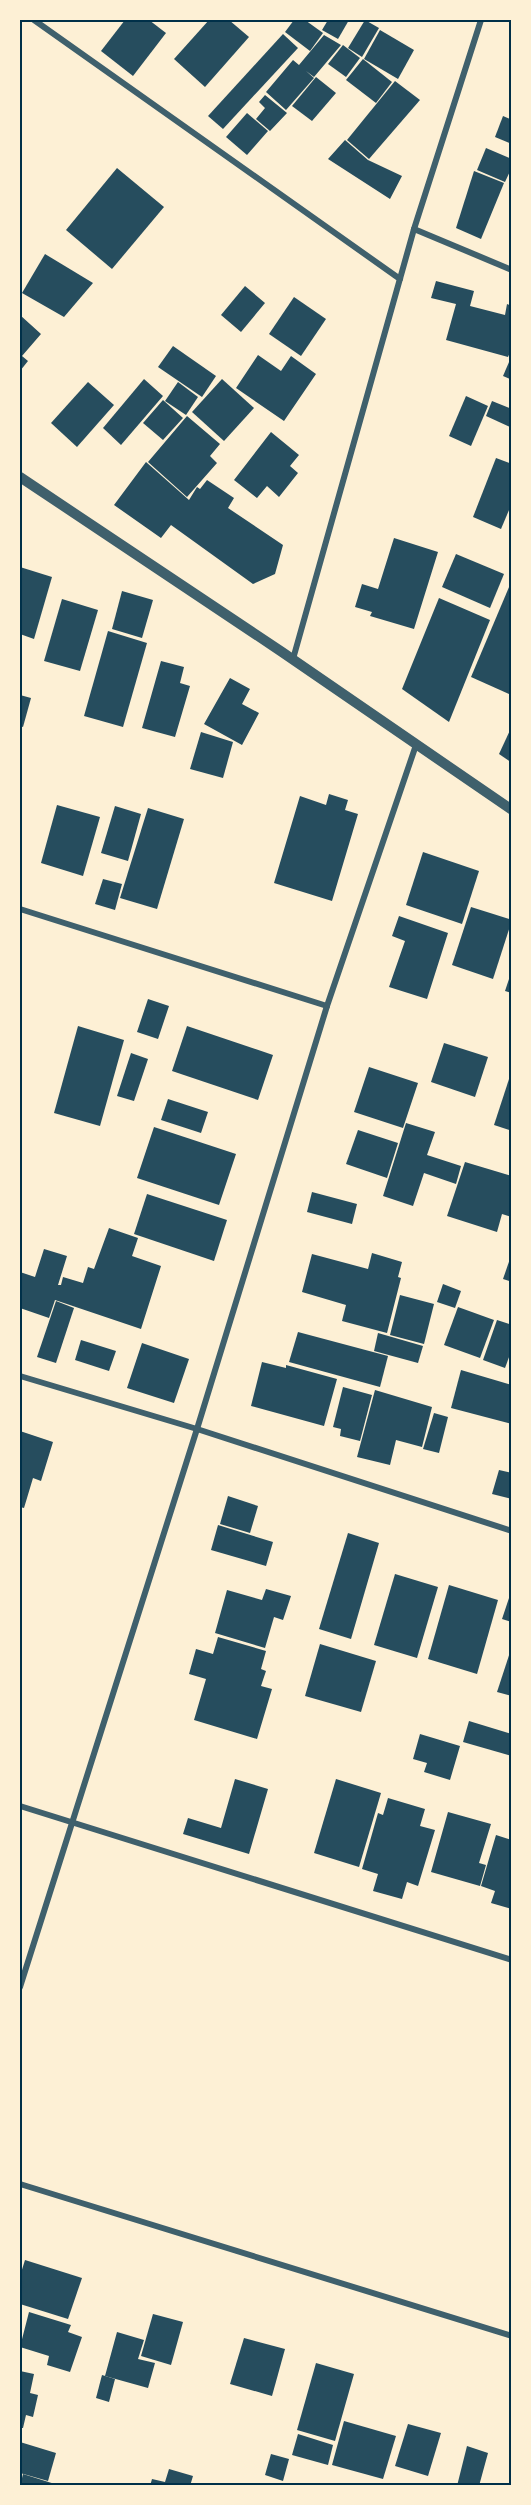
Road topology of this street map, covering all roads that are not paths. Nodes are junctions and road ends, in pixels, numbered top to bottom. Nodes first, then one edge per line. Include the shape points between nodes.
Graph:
1 (34, 20) edge
2 (481, 20) edge
3 (414, 229) junction
4 (512, 270) edge
5 (400, 279) junction
6 (20, 477) edge
7 (293, 660) junction
8 (416, 745) junction
9 (512, 810) edge
10 (20, 909) edge
11 (327, 1006) junction
12 (20, 1376) edge
13 (197, 1430) junction
14 (512, 1531) edge
15 (20, 1806) edge
16 (73, 1822) junction
17 (512, 1960) edge
18 (20, 1986) edge
19 (20, 2184) edge
20 (512, 2336) edge

1 - 5 street
2 - 3 street
3 - 4 street
3 - 5 street
5 - 7 street
6 - 7 street
7 - 8 street
8 - 9 street
8 - 11 street
10 - 11 street
11 - 13 street
12 - 13 street
13 - 14 street
13 - 16 street
15 - 16 street
16 - 17 street
16 - 18 street
19 - 20 street

